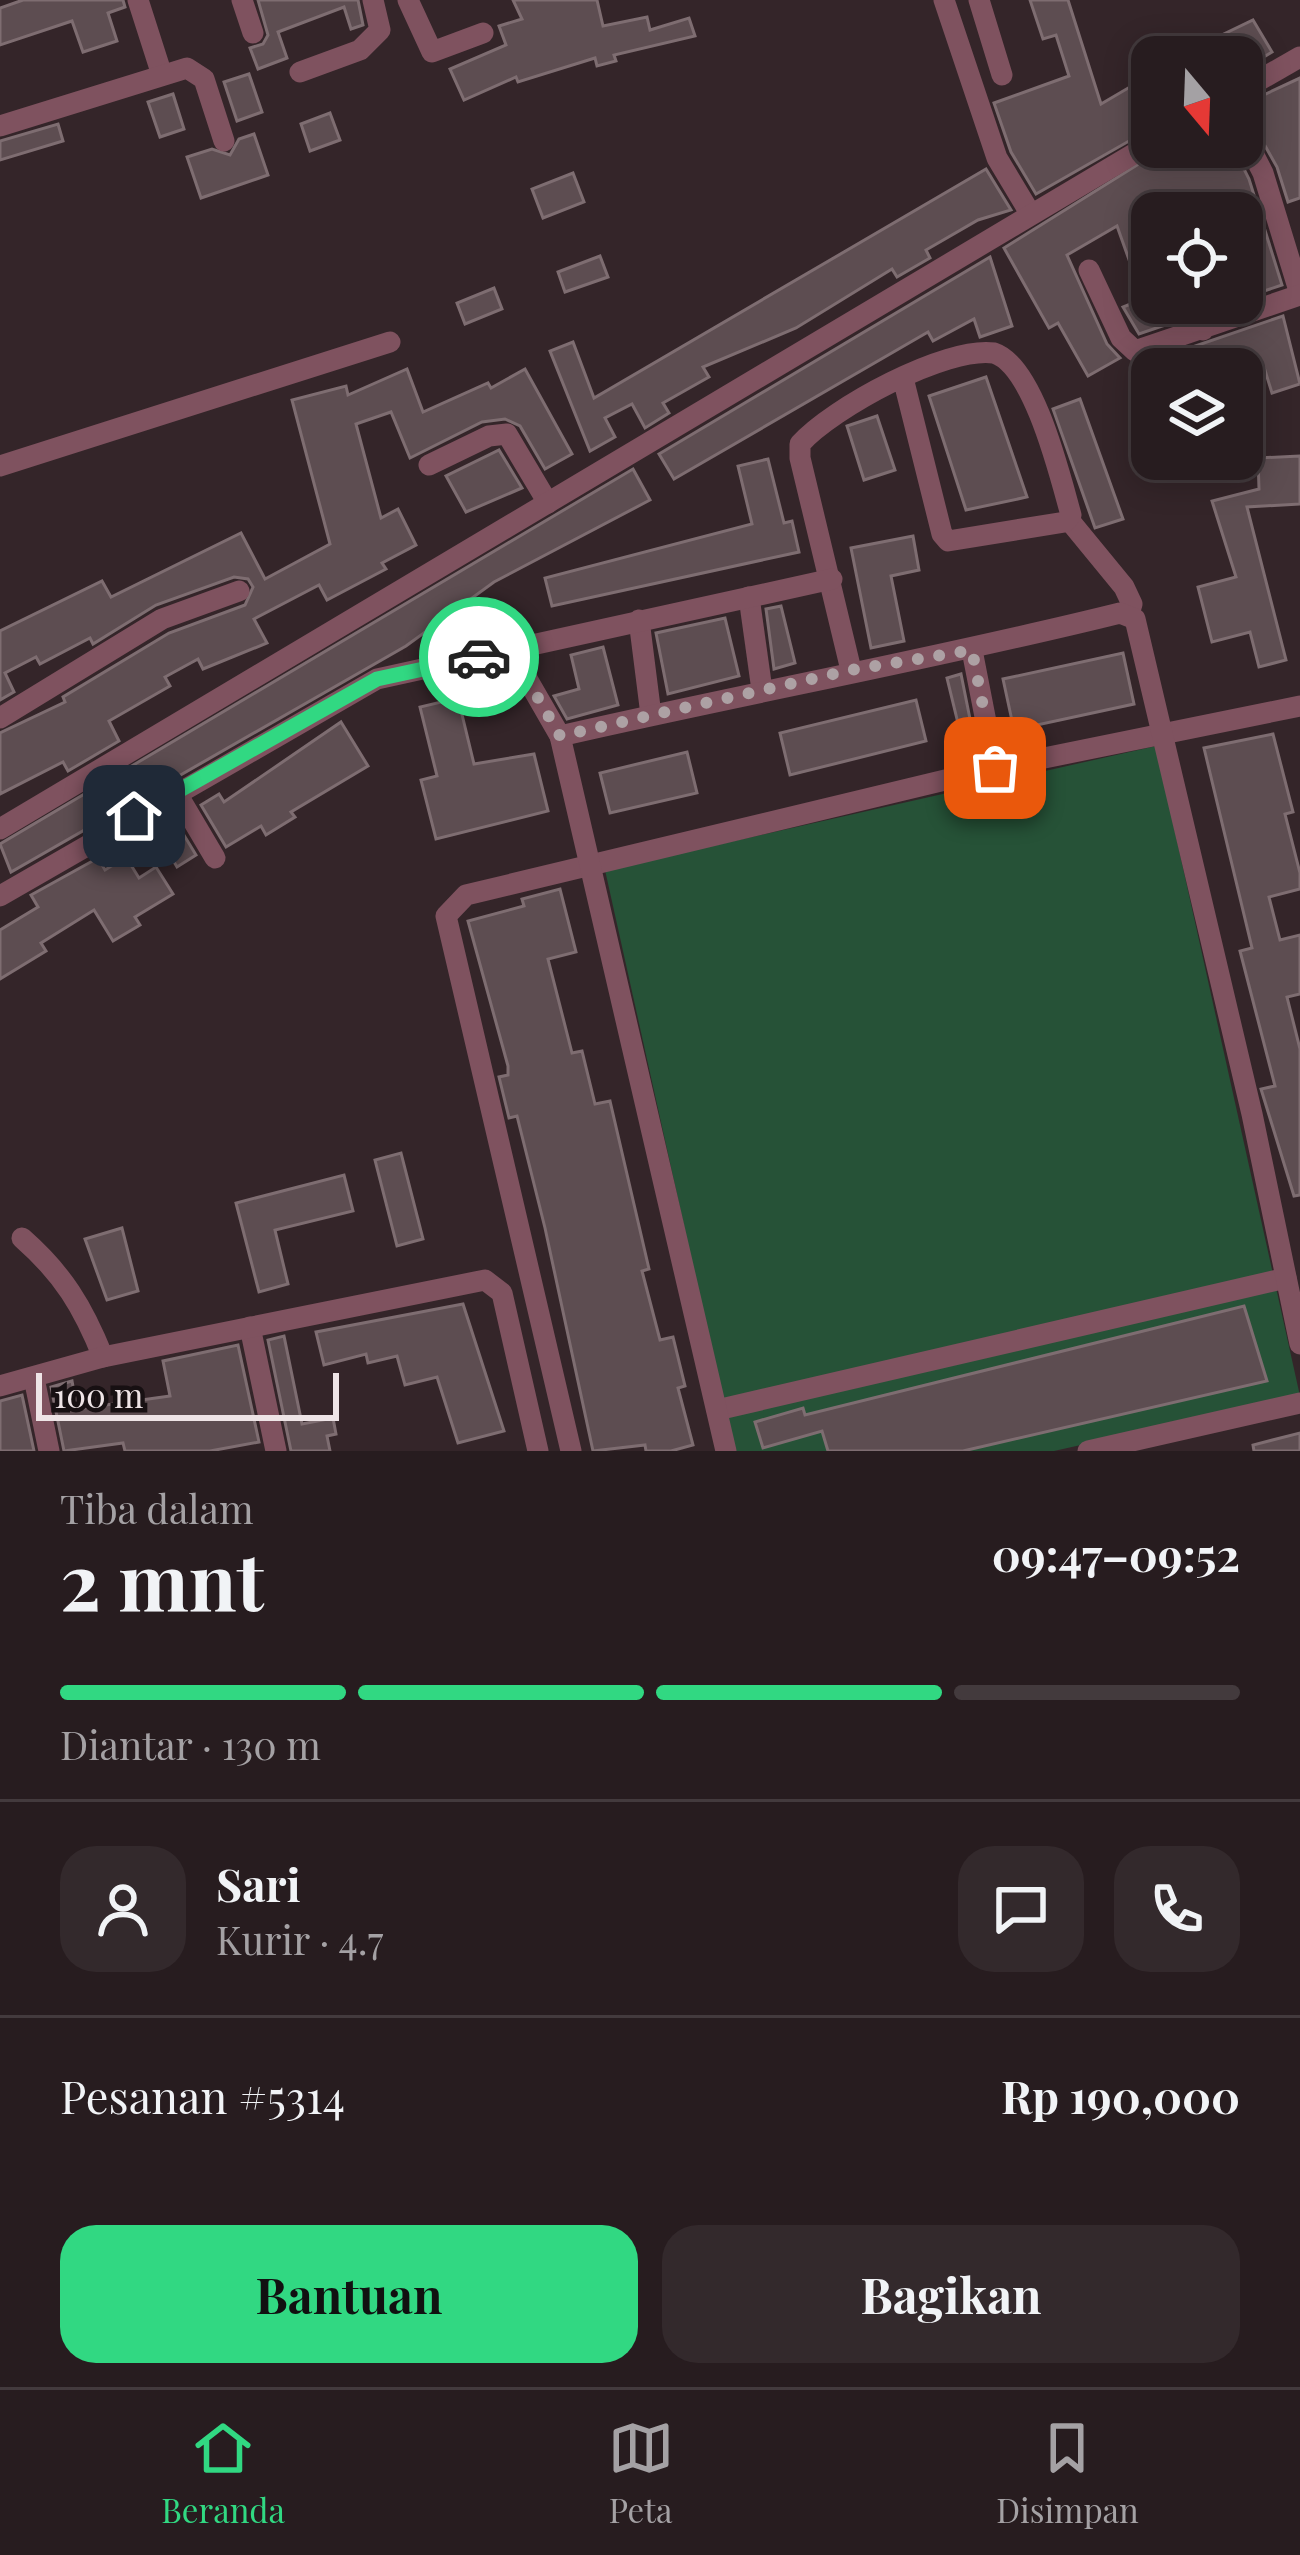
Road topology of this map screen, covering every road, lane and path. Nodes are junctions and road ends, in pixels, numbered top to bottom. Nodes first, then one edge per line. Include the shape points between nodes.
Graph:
1 (137, 0) edge
2 (242, 0) edge
3 (373, 0) edge
4 (408, 0) edge
5 (944, 0) edge
6 (979, 0) edge
7 (254, 33) dead end
8 (483, 33) dead end
9 (1300, 57) edge
10 (300, 72) dead end
11 (163, 75) junction
12 (1001, 75) dead end
13 (1263, 78) edge
14 (0, 126) edge
15 (224, 141) dead end
16 (1131, 154) edge
17 (1260, 168) edge
18 (1030, 213) junction
19 (1089, 270) dead end
20 (1300, 294) edge
21 (1201, 324) edge
22 (1203, 330) junction
23 (390, 342) dead end
24 (903, 378) junction
25 (429, 465) dead end
26 (0, 466) edge
27 (548, 503) junction
28 (1069, 520) junction
29 (832, 579) junction
30 (239, 591) dead end
31 (749, 597) junction
32 (1129, 614) junction
33 (639, 620) junction
34 (972, 650) junction
35 (511, 651) junction
36 (851, 670) junction
37 (761, 690) junction
38 (1300, 706) edge
39 (651, 715) junction
40 (0, 718) edge
41 (1162, 732) junction
42 (560, 736) junction
43 (995, 768) junction
44 (176, 792) junction
45 (0, 830) edge
46 (215, 858) dead end
47 (586, 865) junction
48 (0, 896) edge
49 (22, 1238) dead end
50 (1286, 1278) junction
51 (250, 1327) junction
52 (1300, 1344) edge
53 (103, 1358) junction
54 (34, 1378) junction
55 (0, 1386) edge
56 (1300, 1403) edge
57 (716, 1410) junction
58 (49, 1451) edge
59 (276, 1451) edge
60 (538, 1451) edge
61 (571, 1451) edge
62 (726, 1451) edge
63 (1088, 1451) edge

1 - 11 street
2 - 7 street
3 - 10 street via 380,30 370,44
4 - 8 street via 432,52
5 - 18 street via 992,145
6 - 12 street
9 - 13 street
11 - 14 street
11 - 15 street via 199,73
16 - 18 street
17 - 20 street
18 - 27 street
19 - 22 street via 1131,349
20 - 22 street
21 - 22 street
23 - 26 street
24 - 28 street via 945,360 1004,357 1050,443
24 - 28 street via 948,541
24 - 29 street via 800,444
25 - 27 street via 507,434
27 - 45 street
28 - 32 street via 1124,586
29 - 31 street
29 - 36 street
30 - 40 street via 162,619
31 - 33 street
31 - 37 street
32 - 34 street
32 - 41 street
33 - 35 street
33 - 39 street
34 - 36 street
34 - 43 street
35 - 42 street
35 - 44 street via 377,679
36 - 37 street
37 - 39 street
38 - 41 street
39 - 42 street
41 - 43 street
41 - 50 street
42 - 47 street
43 - 47 street
44 - 46 street
44 - 48 street
47 - 57 street
47 - 61 street via 466,895 446,916
49 - 53 street via 60,1271
50 - 52 street
50 - 57 street
51 - 53 street
51 - 59 street
51 - 60 street via 495,1283
53 - 54 street
54 - 55 street
54 - 58 street
56 - 63 street
57 - 62 street

